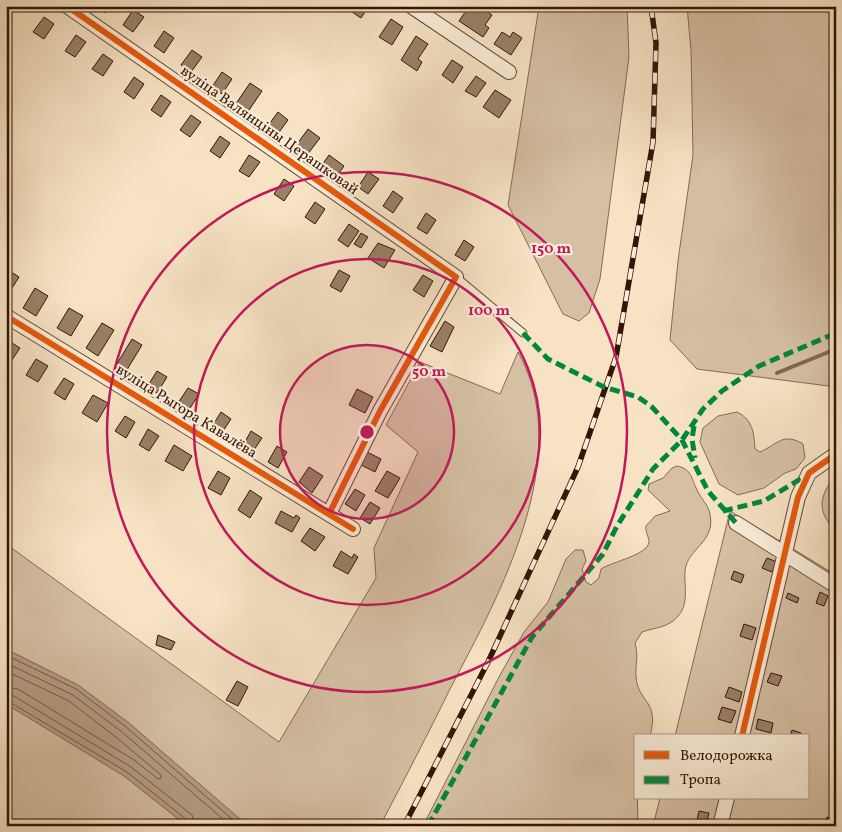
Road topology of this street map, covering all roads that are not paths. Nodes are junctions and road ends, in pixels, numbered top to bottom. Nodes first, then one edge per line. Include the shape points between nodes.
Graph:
1 (67, 6) edge
2 (411, 6) edge
3 (509, 72) dead end
4 (456, 277) junction
5 (6, 316) edge
6 (523, 333) dead end
7 (836, 454) edge
8 (329, 514) junction
9 (736, 523) dead end
10 (353, 529) dead end
11 (786, 553) junction
12 (836, 586) edge
13 (742, 734) edge
14 (726, 800) edge
15 (720, 826) edge

1 - 4 street, вуліца Валянціны Церашковай
2 - 3 street
4 - 6 lane
4 - 8 street via 380,411
5 - 8 street, вуліца Рыгора Кавалёва
7 - 11 street via 809,473 798,497
8 - 10 street, вуліца Рыгора Кавалёва
9 - 11 street
11 - 12 street
11 - 13 street
14 - 15 street

